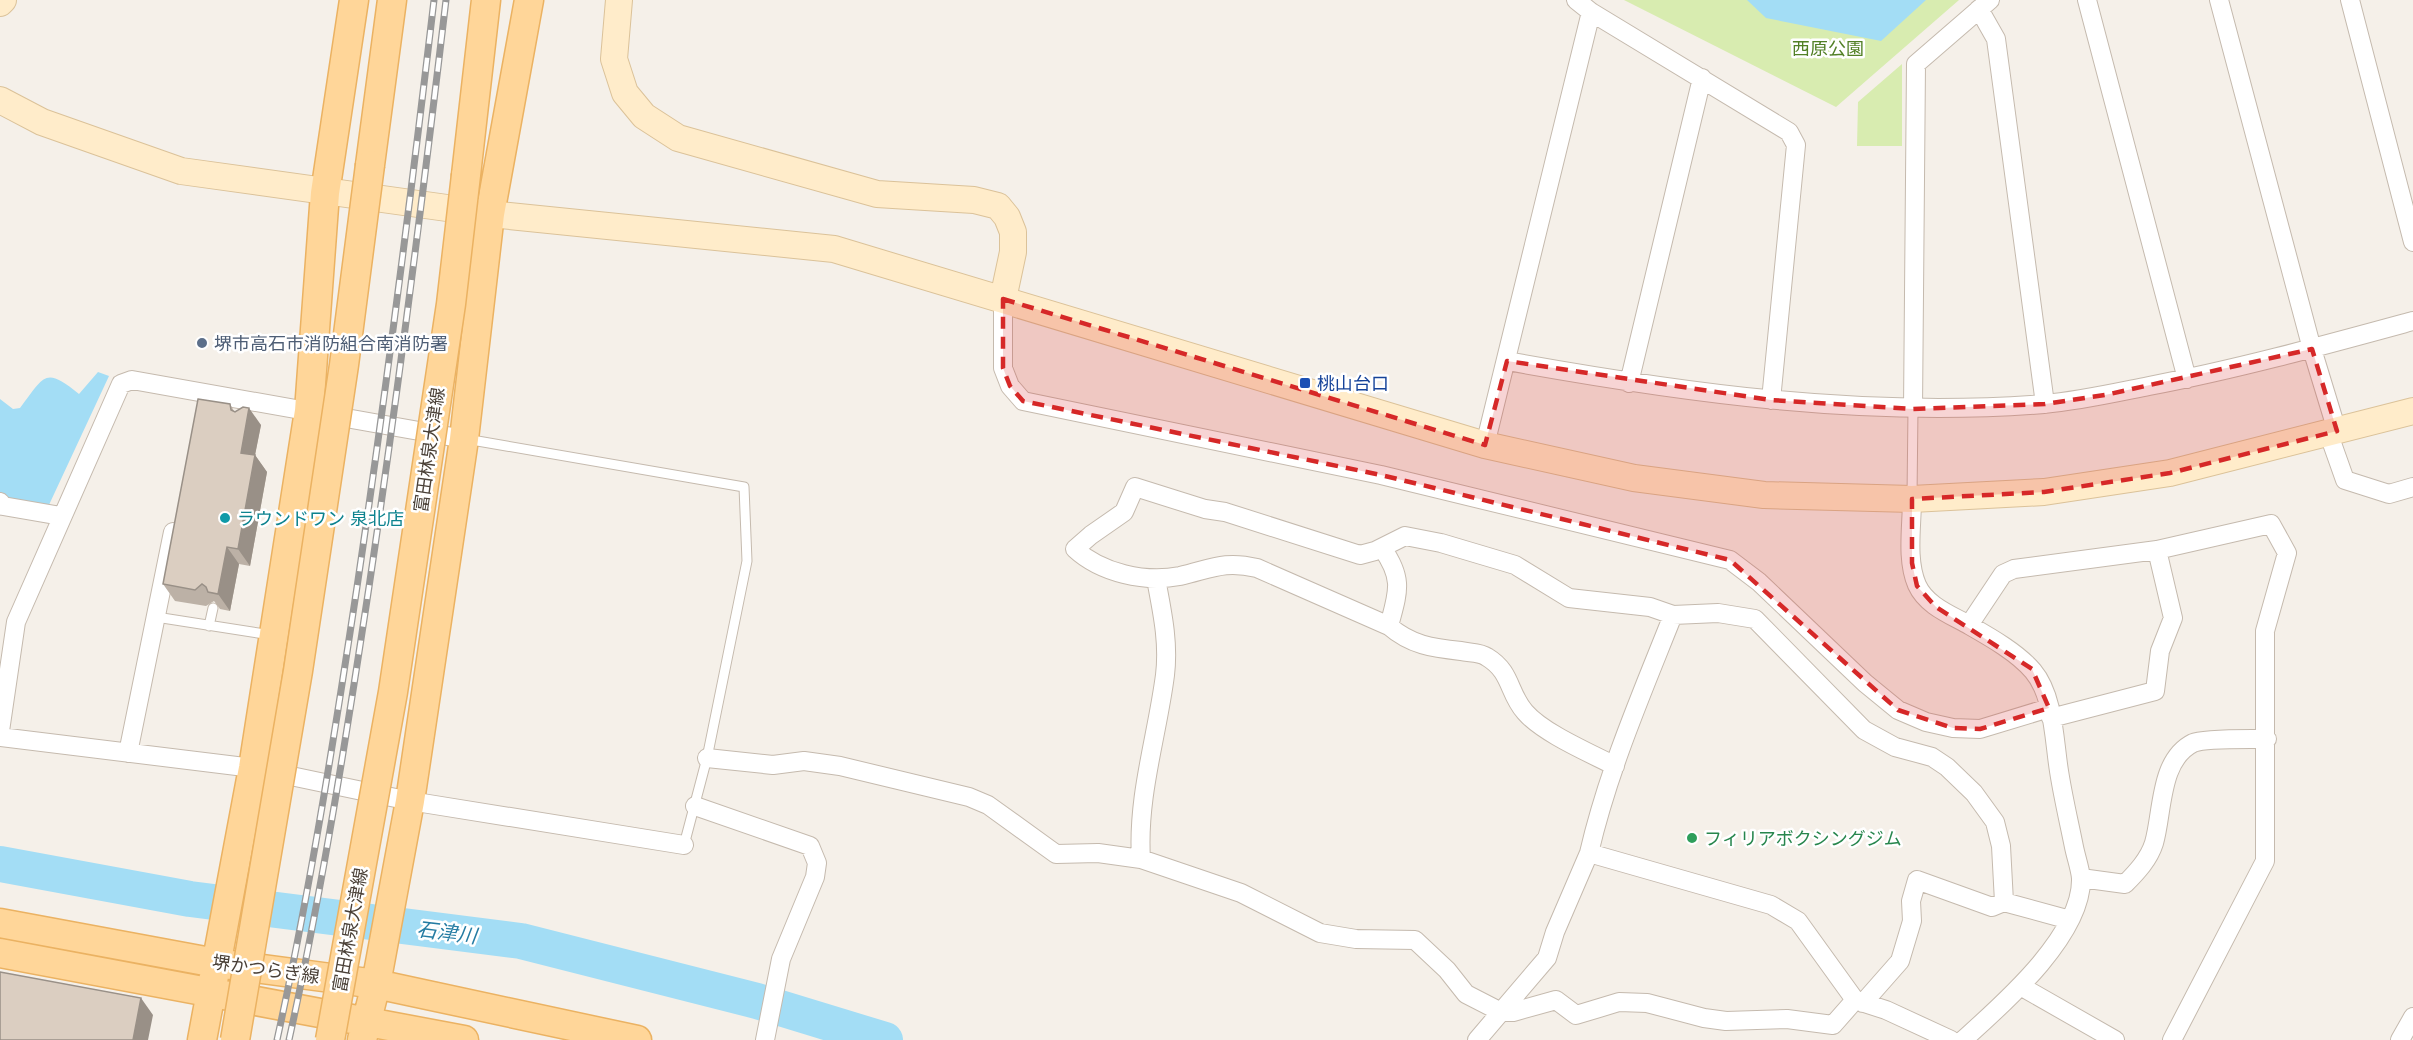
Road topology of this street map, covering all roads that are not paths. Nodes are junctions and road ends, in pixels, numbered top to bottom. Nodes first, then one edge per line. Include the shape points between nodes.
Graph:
1 (354, 0) edge
2 (392, 0) edge
3 (486, 0) edge
4 (530, 0) edge
5 (619, 0) edge
6 (1576, 0) edge
7 (2087, 0) edge
8 (2219, 0) edge
9 (2350, 0) edge
10 (1984, 5) edge
11 (1591, 12) junction
12 (1702, 78) junction
13 (0, 100) edge
14 (325, 193) junction
15 (490, 214) junction
16 (2413, 243) edge
17 (1003, 299) junction
18 (2413, 321) edge
19 (2312, 349) junction
20 (1507, 360) junction
21 (2187, 379) junction
22 (1629, 383) junction
23 (202, 392) junction
24 (1771, 400) junction
25 (2045, 404) junction
26 (1914, 409) junction
27 (309, 411) junction
28 (2413, 411) edge
29 (197, 415) edge
30 (2332, 432) junction
31 (464, 439) junction
32 (1485, 445) junction
33 (2413, 487) edge
34 (1912, 499) junction
35 (0, 502) edge
36 (61, 516) junction
37 (177, 516) edge
38 (1382, 548) junction
39 (2157, 550) junction
40 (1156, 579) junction
41 (213, 608) edge
42 (1673, 615) junction
43 (156, 617) junction
44 (8, 625) edge
45 (1969, 625) junction
46 (209, 626) junction
47 (1389, 626) junction
48 (274, 636) junction
49 (2050, 713) junction
50 (0, 730) edge
51 (0, 737) edge
52 (2267, 739) junction
53 (128, 753) junction
54 (707, 758) junction
55 (1615, 766) junction
56 (253, 768) junction
57 (410, 801) junction
58 (695, 806) junction
59 (684, 845) joint
60 (1589, 853) junction
61 (1141, 859) junction
62 (2081, 878) junction
63 (2004, 902) junction
64 (2070, 920) junction
65 (0, 923) edge
66 (218, 952) junction
67 (0, 953) edge
68 (378, 975) junction
69 (2022, 987) junction
70 (212, 992) junction
71 (1859, 1001) junction
72 (1501, 1012) junction
73 (2413, 1017) edge
74 (364, 1031) edge
75 (202, 1040) edge
76 (236, 1040) edge
77 (330, 1040) edge
78 (464, 1040) edge
79 (637, 1040) edge
80 (765, 1040) edge
81 (1477, 1040) edge
82 (1951, 1040) edge
83 (1963, 1040) edge
84 (2115, 1040) edge
85 (2172, 1040) edge
86 (2400, 1040) edge

1 - 14 main road
2 - 76 main road, bridge via 344,365
3 - 77 main road, 富田林泉大津線, bridge via 451,304 393,692
4 - 15 main road
5 - 17 street via 614,59 625,93 644,116 678,138 877,194 974,200 998,206 1013,232
6 - 11 street
7 - 21 street
8 - 19 street
9 - 16 street
10 - 25 street via 1996,39
10 - 26 street via 1916,64
11 - 12 street
11 - 20 street
12 - 22 street
12 - 24 street via 1790,132 1796,145
13 - 14 street via 42,122 181,171
14 - 15 street
14 - 27 main road
15 - 17 street via 834,249
15 - 31 main road
17 - 32 street
17 - 49 street via 1003,368 1010,386 1023,401 1381,475 1730,560 1898,710 1953,729 1980,729
18 - 19 street
19 - 21 street
19 - 30 street
20 - 22 street
20 - 32 street
21 - 25 street
22 - 24 street
23 - 27 street via 252,406
23 - 29 street
23 - 36 street via 132,380 121,384
24 - 26 street
25 - 26 street
26 - 34 lane
27 - 31 street
27 - 48 main road
28 - 30 street
30 - 33 street via 2344,480 2389,494
30 - 34 street via 2170,473 2044,492
31 - 54 lane via 744,487 747,561
31 - 57 main road
32 - 34 street via 1634,478 1764,495
34 - 45 street via 1912,563 1917,586 1936,607
35 - 36 street via 3,506
36 - 44 street
37 - 43 street
38 - 40 street via 1360,555 1135,487 1124,512 1075,549 1088,561 1111,571
38 - 42 street via 1405,536 1441,543 1515,565 1569,598 1650,607
38 - 47 street via 1395,566 1398,591
39 - 45 street via 2014,569 2003,574
39 - 49 street via 2173,618 2160,651 2156,691
39 - 52 street via 2271,524 2287,553 2265,631
40 - 47 street via 1238,563
40 - 61 street via 1166,629 1165,675 1145,789
41 - 46 lane
42 - 55 street
42 - 63 street via 1718,613 1755,619 1864,730 1895,747 1932,757 1947,767 1974,793 1995,822 2001,846
43 - 46 lane
43 - 53 street
44 - 50 street
45 - 49 street via 2032,669 2040,680
46 - 48 lane
47 - 55 street via 1405,639 1435,648 1483,654 1498,663 1526,713 1546,729
48 - 56 main road
49 - 62 street
51 - 53 street
52 - 62 street via 2194,742 2180,752 2169,771 2154,845 2140,869 2125,884
52 - 85 street via 2265,861
53 - 56 street
54 - 58 lane
54 - 61 street via 773,765 804,761 840,766 969,797 988,805 1056,854 1098,853
55 - 60 street
56 - 57 street
56 - 66 main road
57 - 59 street
57 - 68 main road
58 - 59 lane
58 - 80 street via 810,846 817,863 815,877 781,959
60 - 71 street via 1771,905 1798,921
60 - 72 street via 1547,958
61 - 72 street via 1241,893 1320,933 1356,939 1415,940 1466,994
62 - 64 street
63 - 64 street
63 - 71 street via 1992,907 1917,880 1911,901 1912,921 1900,961
64 - 69 street
65 - 66 main road, 堺かつらぎ線
66 - 68 main road, 堺かつらぎ線
66 - 70 main road
67 - 70 main road, 堺かつらぎ線
68 - 74 main road
68 - 79 main road, 堺かつらぎ線
69 - 83 street
69 - 84 street
70 - 74 main road, 堺かつらぎ線
70 - 75 main road
71 - 72 street via 1833,1025 1786,1019 1726,1022 1647,1003 1619,1002 1576,1015 1556,1000
71 - 82 street
72 - 81 street
73 - 86 street
74 - 78 main road, 堺かつらぎ線

